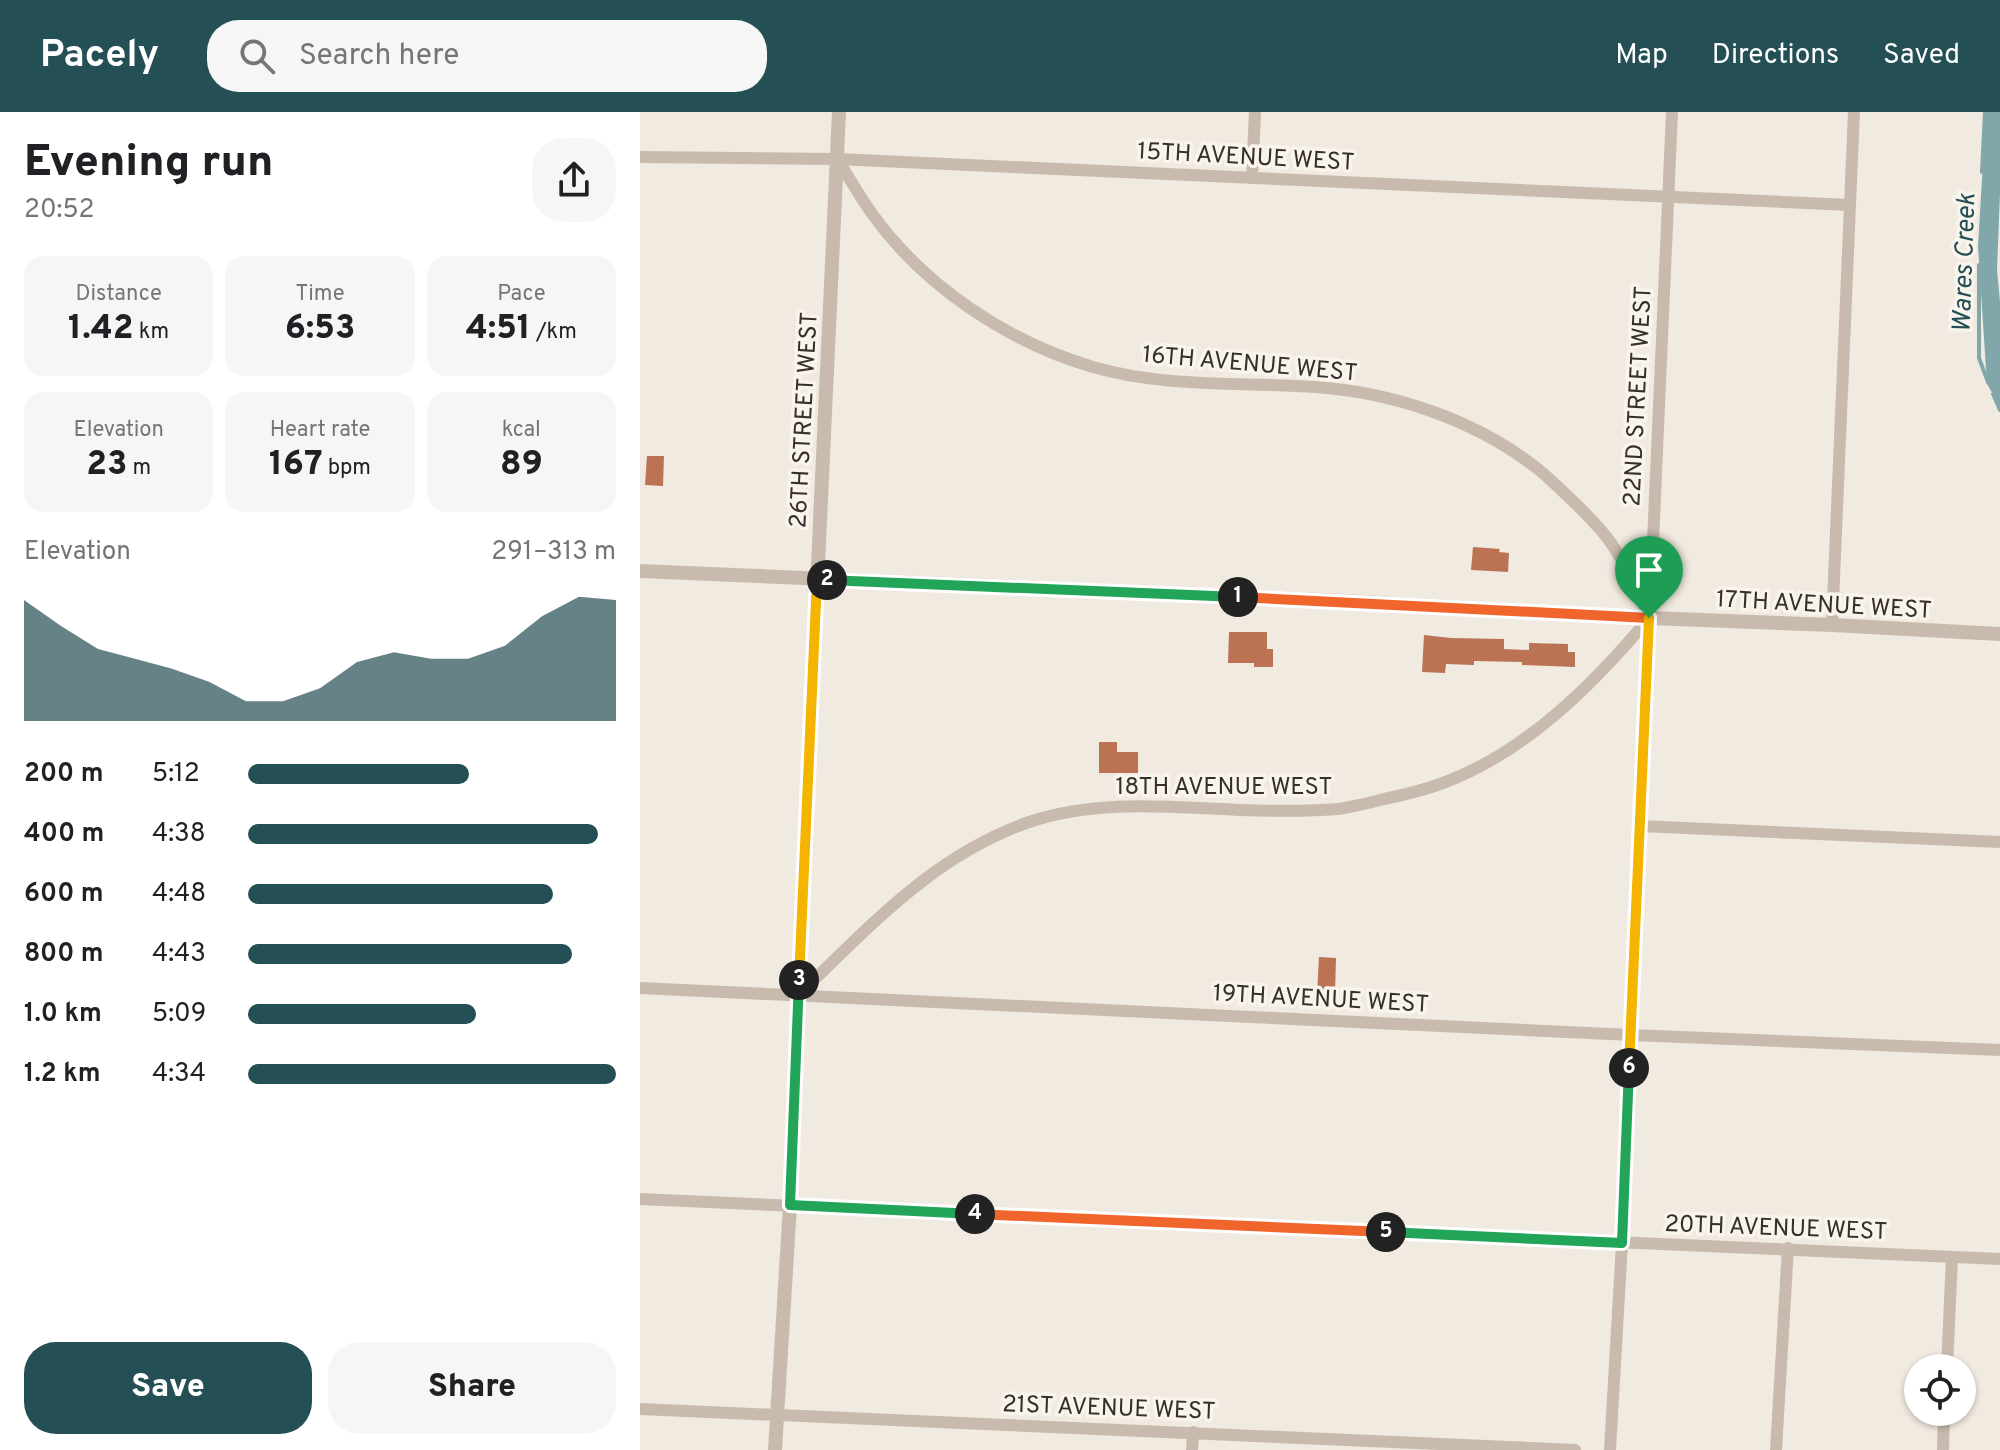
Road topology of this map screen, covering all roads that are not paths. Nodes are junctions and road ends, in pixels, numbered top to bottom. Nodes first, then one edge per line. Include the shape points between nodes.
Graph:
1 (839, 112) edge
2 (1255, 112) edge
3 (1672, 112) edge
4 (1854, 112) edge
5 (640, 157) edge
6 (837, 159) junction
7 (1252, 178) junction
8 (1668, 198) junction
9 (1850, 205) junction
10 (640, 571) edge
11 (817, 579) junction
12 (1649, 618) junction
13 (1832, 625) junction
14 (2000, 634) edge
15 (1640, 826) junction
16 (2000, 842) edge
17 (640, 988) edge
18 (798, 995) junction
19 (1631, 1035) junction
20 (2000, 1050) edge
21 (640, 1199) edge
22 (790, 1205) junction
23 (1622, 1243) junction
24 (1788, 1248) junction
25 (1952, 1257) junction
26 (2000, 1259) edge
27 (1948, 1354) edge
28 (640, 1409) edge
29 (778, 1415) junction
30 (1944, 1426) edge
31 (1193, 1432) junction
32 (775, 1450) edge
33 (1192, 1450) edge
34 (1575, 1450) edge
35 (1610, 1450) edge
36 (1776, 1450) edge
37 (1943, 1450) edge

1 - 6 street, 26TH STREET WEST
2 - 7 street
3 - 8 street, 22ND STREET WEST
4 - 9 street
5 - 6 street, 15TH AVENUE WEST
6 - 7 street, 15TH AVENUE WEST
6 - 11 street, 26TH STREET WEST
6 - 12 street, 16TH AVENUE WEST via 872,215 925,273 984,317 1052,353 1142,378 1369,394 1455,420 1490,438 1533,465 1592,520 1631,578
7 - 8 street, 15TH AVENUE WEST
8 - 9 street, 15TH AVENUE WEST
8 - 12 street, 22ND STREET WEST
9 - 13 street
10 - 11 street, 17TH AVENUE WEST
11 - 12 street, 17TH AVENUE WEST
11 - 18 street, 26TH STREET WEST
12 - 13 street, 17TH AVENUE WEST
12 - 15 street, 22ND STREET WEST
12 - 18 street, 18TH AVENUE WEST via 1560,711 1474,769 1442,783 1340,809 1139,805 1031,822 968,849 923,879
13 - 14 street, 17TH AVENUE WEST
15 - 16 street
15 - 19 street, 22ND STREET WEST
17 - 18 street, 19TH AVENUE WEST
18 - 19 street, 19TH AVENUE WEST
18 - 22 street, 26TH STREET WEST
19 - 20 street, 19TH AVENUE WEST
19 - 23 street, 22ND STREET WEST
21 - 22 street, 20TH AVENUE WEST
22 - 23 street, 20TH AVENUE WEST
22 - 29 street, 26TH STREET WEST
23 - 24 street, 20TH AVENUE WEST
23 - 35 street, 22ND STREET WEST
24 - 25 street, 20TH AVENUE WEST
24 - 36 street
25 - 26 street, 20TH AVENUE WEST
25 - 27 street
28 - 29 street, 21ST AVENUE WEST
29 - 31 street, 21ST AVENUE WEST
29 - 32 street, 26TH STREET WEST
30 - 37 street
31 - 33 street
31 - 34 street, 21ST AVENUE WEST

